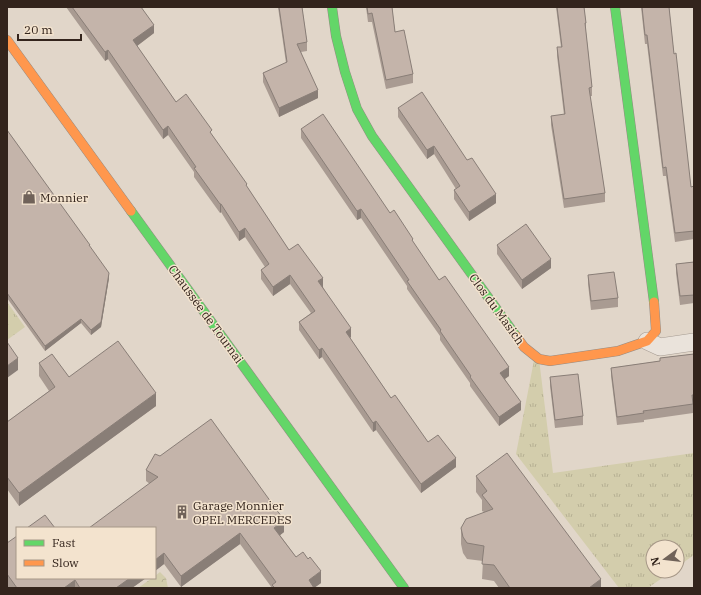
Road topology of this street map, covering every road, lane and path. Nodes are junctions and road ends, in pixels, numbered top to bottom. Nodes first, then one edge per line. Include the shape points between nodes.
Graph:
1 (332, 7) edge
2 (615, 7) edge
3 (7, 40) edge
4 (647, 341) junction
5 (694, 342) edge
6 (404, 588) edge

1 - 4 street, Clos du Masich via 336,36 357,109 372,136 524,347 539,359 550,361 618,351
2 - 4 street via 655,310 656,331
3 - 6 street, Chaussée de Tournai
4 - 5 street via 660,347

